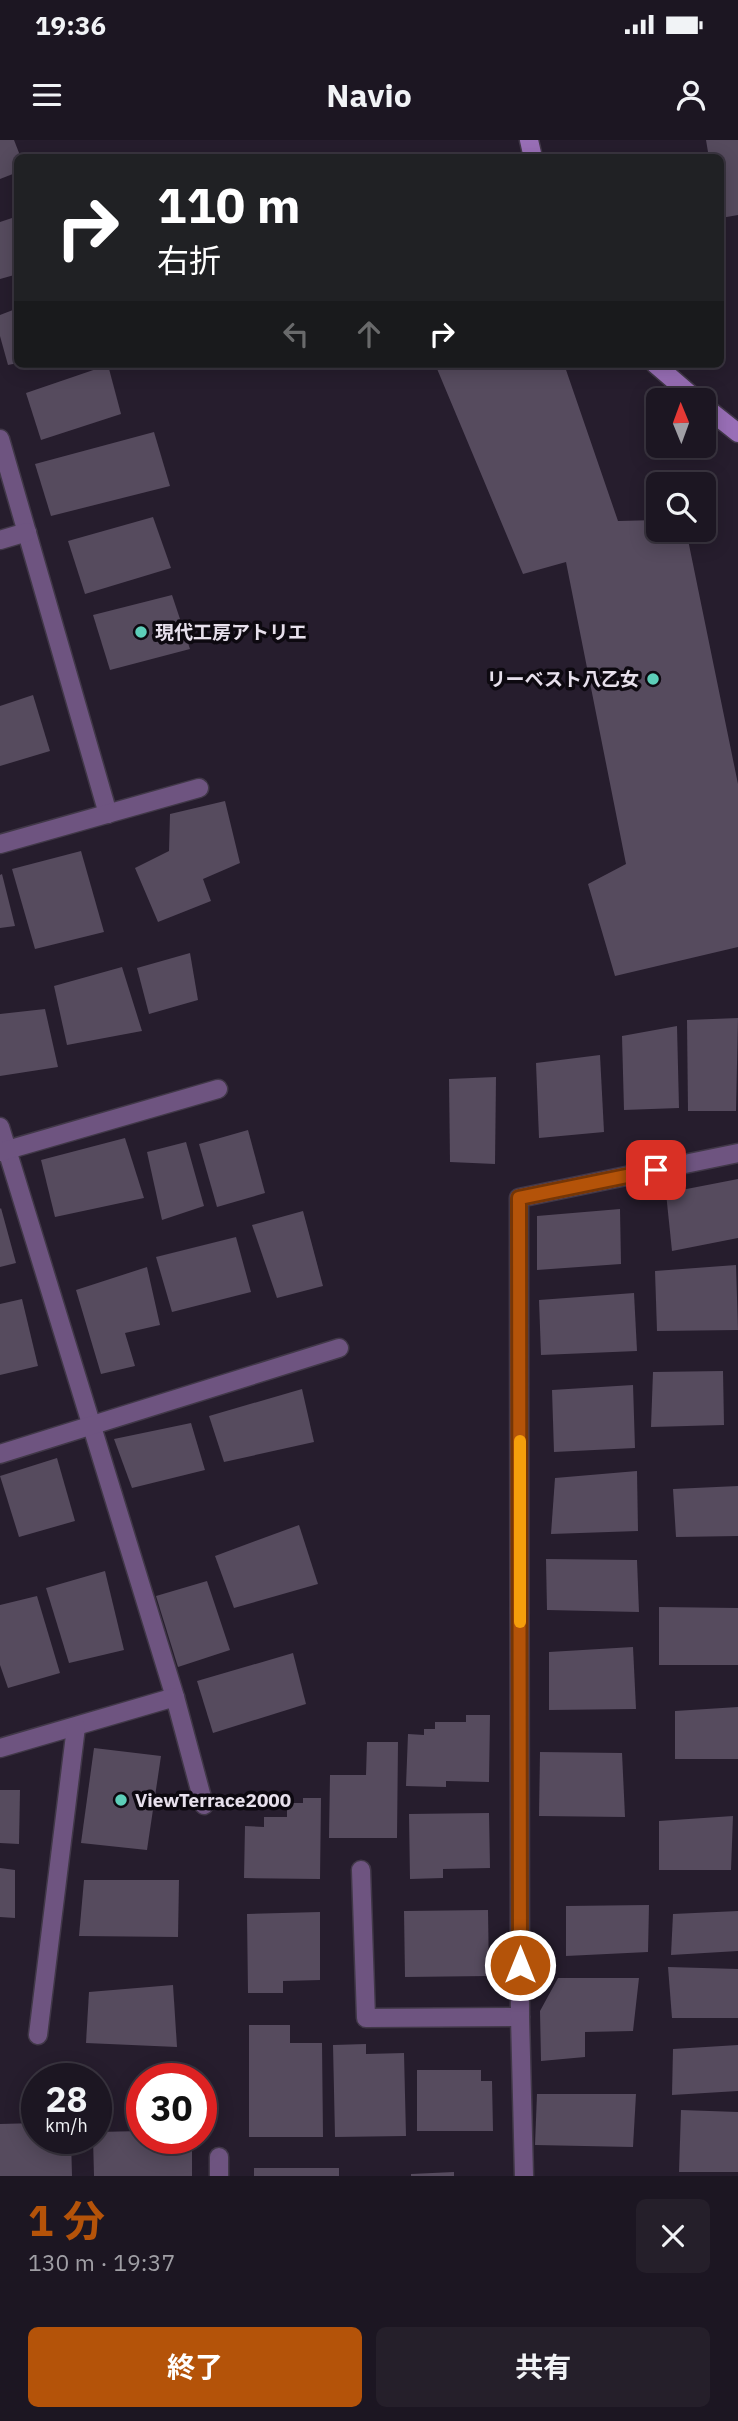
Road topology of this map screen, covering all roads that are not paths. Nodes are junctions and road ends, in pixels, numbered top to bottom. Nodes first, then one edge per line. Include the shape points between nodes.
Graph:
1 (661, 368) edge
2 (683, 388) edge
3 (716, 416) edge
4 (738, 433) edge
5 (0, 439) edge
6 (27, 532) junction
7 (0, 540) edge
8 (199, 788) dead end
9 (108, 814) junction
10 (0, 844) edge
11 (218, 1089) dead end
12 (0, 1127) edge
13 (4, 1151) edge
14 (738, 1153) edge
15 (339, 1348) dead end
16 (92, 1427) junction
17 (0, 1454) edge
18 (175, 1697) junction
19 (76, 1727) junction
20 (0, 1748) edge
21 (204, 1805) dead end
22 (361, 1870) dead end
23 (520, 2018) junction
24 (38, 2035) dead end
25 (219, 2157) dead end
26 (219, 2176) edge
27 (524, 2176) edge

1 - 2 street
3 - 4 street
5 - 6 street
6 - 7 street
6 - 9 street
8 - 9 street
9 - 10 street
11 - 13 street
12 - 13 street
13 - 16 street
14 - 23 street via 519,1198
15 - 16 street
16 - 17 street
16 - 18 street
18 - 19 street
18 - 21 street
19 - 20 street
19 - 24 street
22 - 23 street via 366,2018
23 - 27 street
25 - 26 street

